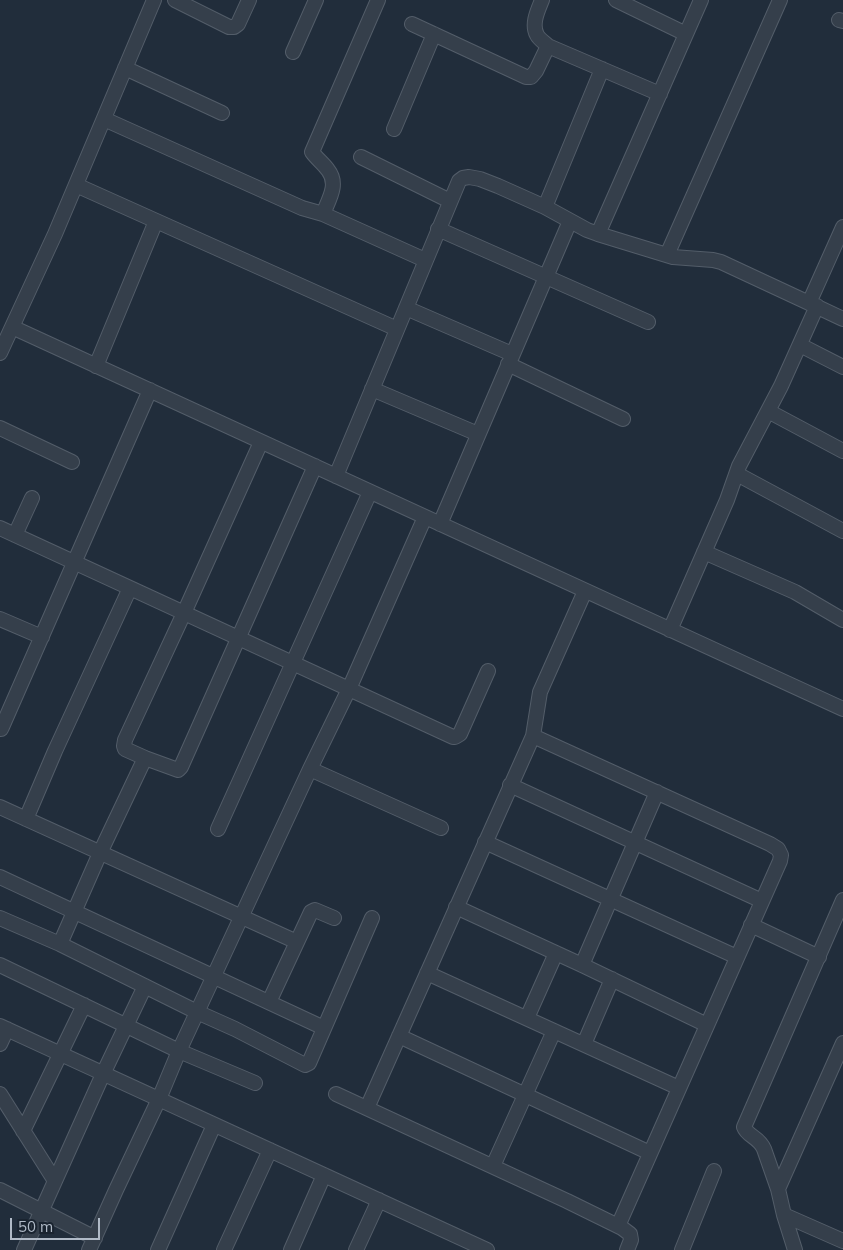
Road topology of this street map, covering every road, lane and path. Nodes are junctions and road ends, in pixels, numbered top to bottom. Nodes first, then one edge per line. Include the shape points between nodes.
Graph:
1 (154, 0) edge
2 (175, 0) edge
3 (249, 0) edge
4 (316, 0) edge
5 (378, 0) edge
6 (542, 0) edge
7 (616, 0) edge
8 (701, 0) edge
9 (780, 0) edge
10 (412, 24) dead end
11 (434, 34) junction
12 (686, 34) junction
13 (548, 46) junction
14 (293, 52) dead end
15 (125, 68) junction
16 (602, 69) junction
17 (660, 94) junction
18 (222, 113) dead end
19 (104, 119) junction
20 (394, 129) dead end
21 (361, 157) dead end
22 (76, 185) junction
23 (450, 201) junction
24 (545, 207) junction
25 (323, 214) junction
26 (156, 221) junction
27 (570, 221) junction
28 (843, 227) edge
29 (438, 229) junction
30 (598, 234) junction
31 (667, 255) junction
32 (426, 260) junction
33 (546, 278) junction
34 (813, 305) junction
35 (406, 308) junction
36 (843, 319) edge
37 (648, 322) dead end
38 (12, 327) junction
39 (397, 329) junction
40 (800, 345) junction
41 (0, 353) edge
42 (510, 359) junction
43 (96, 366) junction
44 (843, 367) edge
45 (372, 389) junction
46 (150, 390) junction
47 (768, 410) junction
48 (623, 418) dead end
49 (0, 428) edge
50 (478, 434) junction
51 (261, 442) junction
52 (843, 451) edge
53 (72, 462) dead end
54 (314, 466) junction
55 (736, 474) junction
56 (336, 476) junction
57 (370, 492) junction
58 (32, 498) dead end
59 (425, 517) junction
60 (440, 524) junction
61 (0, 528) edge
62 (843, 532) edge
63 (15, 535) junction
64 (704, 552) junction
65 (74, 562) junction
66 (130, 588) junction
67 (584, 591) junction
68 (184, 613) junction
69 (0, 619) edge
70 (843, 620) edge
71 (670, 630) junction
72 (42, 637) junction
73 (239, 638) junction
74 (294, 664) junction
75 (488, 672) dead end
76 (348, 689) junction
77 (843, 709) edge
78 (0, 728) edge
79 (533, 736) junction
80 (145, 758) junction
81 (310, 769) junction
82 (510, 785) junction
83 (657, 792) junction
84 (0, 807) edge
85 (26, 819) junction
86 (442, 828) dead end
87 (218, 829) dead end
88 (485, 842) junction
89 (636, 842) junction
90 (100, 853) junction
91 (0, 877) edge
92 (611, 900) junction
93 (843, 900) edge
94 (762, 901) junction
95 (456, 907) junction
96 (74, 912) junction
97 (242, 917) junction
98 (0, 918) edge
99 (334, 918) dead end
100 (372, 918) dead end
101 (751, 926) junction
102 (297, 942) junction
103 (60, 944) junction
104 (556, 953) junction
105 (737, 957) junction
106 (818, 957) junction
107 (0, 965) edge
108 (582, 965) junction
109 (427, 973) junction
110 (214, 976) junction
111 (612, 979) junction
112 (145, 986) junction
113 (269, 1002) junction
114 (84, 1005) junction
115 (197, 1012) junction
116 (527, 1018) junction
117 (126, 1025) junction
118 (707, 1025) junction
119 (3, 1027) edge
120 (324, 1028) junction
121 (554, 1031) junction
122 (399, 1036) junction
123 (843, 1043) edge
124 (0, 1044) edge
125 (584, 1044) junction
126 (179, 1051) junction
127 (61, 1054) junction
128 (103, 1074) junction
129 (255, 1083) dead end
130 (679, 1088) junction
131 (0, 1094) edge
132 (336, 1094) dead end
133 (526, 1095) junction
134 (159, 1099) junction
135 (367, 1108) junction
136 (214, 1125) junction
137 (24, 1131) junction
138 (270, 1150) junction
139 (650, 1153) junction
140 (493, 1166) junction
141 (714, 1171) dead end
142 (324, 1175) junction
143 (55, 1181) junction
144 (778, 1189) junction
145 (0, 1190) edge
146 (379, 1200) junction
147 (42, 1210) junction
148 (784, 1215) junction
149 (618, 1226) junction
150 (843, 1241) edge
151 (92, 1244) edge
152 (24, 1250) edge
153 (158, 1250) edge
154 (224, 1250) edge
155 (291, 1250) edge
156 (356, 1250) edge
157 (487, 1250) edge
158 (627, 1250) edge
159 (682, 1250) edge
160 (796, 1250) edge

1 - 15 street
2 - 3 street via 229,27 238,24
4 - 14 street
5 - 25 street via 312,152 334,178
6 - 13 street via 534,25 537,36
7 - 12 street
8 - 12 street
9 - 31 street
10 - 11 street
11 - 13 street via 526,77 531,77 536,71
11 - 20 street
12 - 17 street
13 - 16 street
15 - 18 street
15 - 19 street
16 - 17 street
16 - 24 street
17 - 30 street
19 - 22 street
19 - 25 street via 302,208
21 - 23 street
22 - 26 street
22 - 38 street
23 - 24 street via 459,180 469,177
23 - 29 street
24 - 27 street
25 - 32 street
26 - 39 street
26 - 43 street
27 - 30 street
27 - 33 street
28 - 34 street
29 - 32 street
29 - 33 street
30 - 31 street
31 - 34 street via 721,262
32 - 35 street
33 - 37 street
33 - 42 street
34 - 36 street
34 - 40 street
35 - 39 street
35 - 42 street
38 - 41 street
38 - 43 street
39 - 45 street
40 - 44 street
40 - 47 street
42 - 48 street
42 - 50 street
43 - 46 street
45 - 50 street
45 - 56 street
46 - 51 street
46 - 65 street
47 - 52 street
47 - 55 street
49 - 53 street
50 - 60 street
51 - 54 street
51 - 68 street
54 - 56 street
54 - 73 street
55 - 62 street
55 - 64 street
56 - 57 street
57 - 59 street
57 - 74 street
58 - 63 street
59 - 60 street
59 - 76 street
60 - 67 street
61 - 63 street
63 - 65 street
64 - 70 street via 795,592
64 - 71 street
65 - 66 street
65 - 72 street
66 - 68 street
66 - 85 street
67 - 71 street
67 - 79 street via 540,692
68 - 73 street
68 - 80 street via 125,740 125,749
69 - 72 street
71 - 77 street
72 - 78 street
73 - 74 street
73 - 80 street via 181,767 178,770
74 - 76 street
74 - 87 street
75 - 76 street via 456,737
76 - 81 street
79 - 82 street
79 - 83 street
80 - 90 street
81 - 86 street
81 - 97 street
82 - 88 street
82 - 89 street
83 - 89 street
83 - 94 street via 778,849 782,855
84 - 85 street
85 - 90 street
88 - 92 street
88 - 95 street
89 - 92 street
89 - 94 street
90 - 96 street
90 - 97 street
91 - 96 street
92 - 105 street
92 - 108 street
93 - 106 street
94 - 101 street
95 - 104 street
95 - 109 street
96 - 103 street
96 - 110 street
97 - 102 street
97 - 110 street
98 - 103 street
99 - 102 street via 313,910
100 - 120 street
101 - 105 street
101 - 106 street
102 - 113 street
103 - 112 street
104 - 108 street
104 - 116 street
105 - 118 street
106 - 144 street via 744,1127 761,1142
107 - 114 street
108 - 111 street
109 - 116 street
109 - 122 street
110 - 113 street
110 - 115 street
111 - 118 street
111 - 125 street
112 - 115 street
112 - 117 street
113 - 120 street
114 - 117 street
114 - 127 street
115 - 120 street via 305,1065 309,1063
115 - 126 street
116 - 121 street
117 - 126 street
117 - 128 street
118 - 130 street
119 - 124 street
119 - 127 street
121 - 125 street
121 - 133 street
122 - 133 street
122 - 135 street
123 - 144 street
125 - 130 street
126 - 129 street
126 - 134 street
127 - 128 street
127 - 137 street
128 - 134 street
128 - 143 street
130 - 139 street
131 - 137 street
132 - 135 street
133 - 139 street
133 - 140 street
134 - 136 street
134 - 151 street
135 - 140 street
136 - 138 street
136 - 153 street
137 - 143 street
138 - 142 street
138 - 154 street
139 - 149 street
140 - 149 street
141 - 159 street
142 - 146 street
142 - 155 street
143 - 147 street
144 - 148 street
145 - 147 street
146 - 156 street
146 - 157 street
147 - 151 street
147 - 152 street
148 - 150 street
148 - 160 street
149 - 158 street via 630,1234

